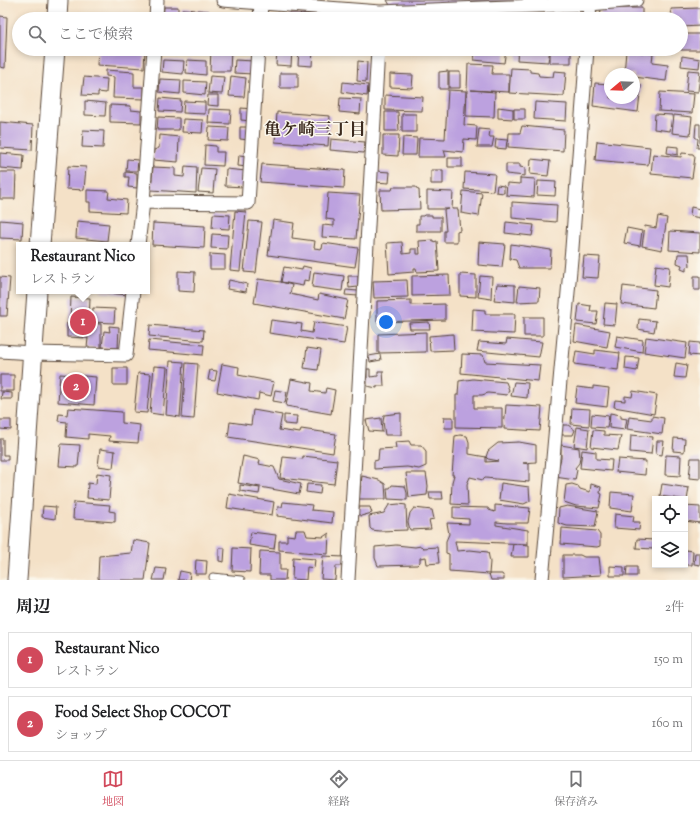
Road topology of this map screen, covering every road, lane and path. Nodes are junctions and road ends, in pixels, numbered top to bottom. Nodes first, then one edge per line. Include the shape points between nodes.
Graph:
1 (58, 0) edge
2 (157, 0) edge
3 (223, 0) edge
4 (636, 0) edge
5 (595, 2) edge
6 (261, 3) junction
7 (380, 10) edge
8 (57, 12) edge
9 (156, 12) edge
10 (260, 12) edge
11 (591, 12) edge
12 (54, 56) edge
13 (153, 56) edge
14 (258, 56) edge
15 (378, 56) edge
16 (586, 56) edge
17 (143, 202) junction
18 (40, 242) edge
19 (138, 242) edge
20 (37, 294) edge
21 (133, 294) edge
22 (0, 351) edge
23 (33, 353) junction
24 (213, 577) dead end
25 (17, 580) edge
26 (241, 580) edge
27 (348, 580) edge
28 (542, 580) edge

1 - 8 street
2 - 9 street
3 - 6 street
4 - 5 street
5 - 7 street
5 - 11 street
6 - 7 street
6 - 10 street
12 - 18 street
13 - 17 street
14 - 17 street via 248,203
15 - 27 street
16 - 28 street via 572,248
17 - 19 street
20 - 23 street
21 - 23 street via 126,355
22 - 23 street
23 - 25 street
24 - 26 lane

